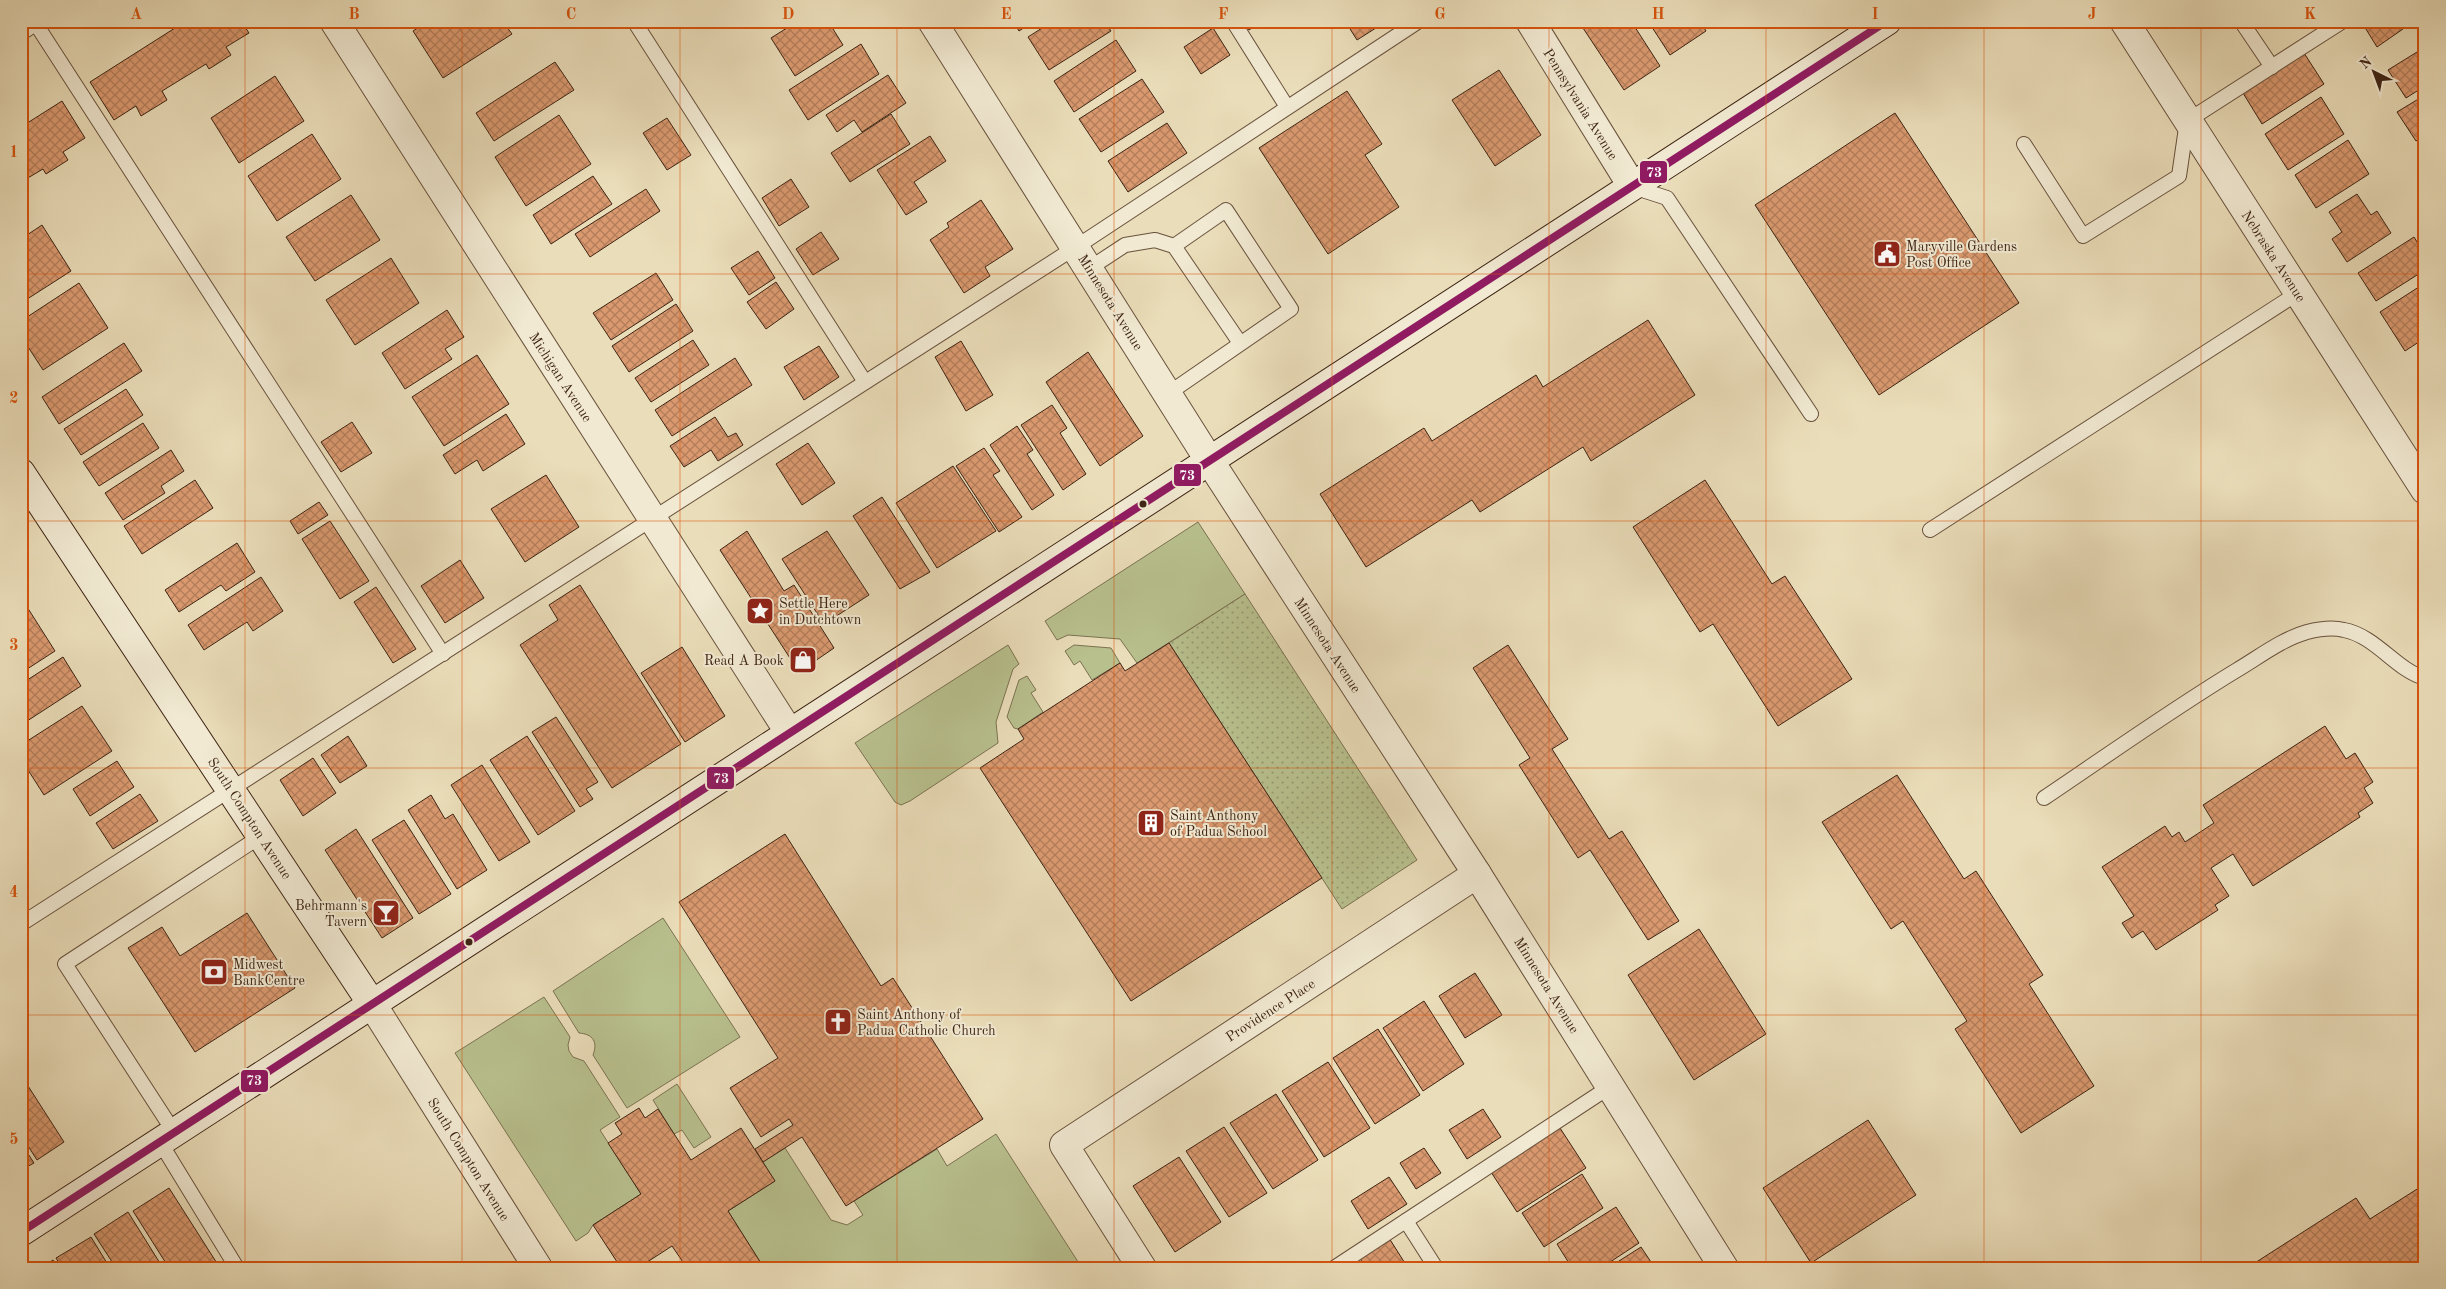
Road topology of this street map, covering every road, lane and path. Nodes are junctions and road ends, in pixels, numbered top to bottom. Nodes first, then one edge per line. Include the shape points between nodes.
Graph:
1 (28, 21) edge
2 (34, 21) edge
3 (334, 21) edge
4 (634, 21) edge
5 (932, 21) edge
6 (1233, 21) edge
7 (1419, 21) edge
8 (1530, 21) edge
9 (1887, 21) edge
10 (2124, 21) edge
11 (2241, 21) edge
12 (2343, 21) edge
13 (21, 25) edge
14 (2272, 67) junction
15 (1287, 107) junction
16 (2187, 121) junction
17 (2024, 144) dead end
18 (1632, 186) junction
19 (1174, 246) junction
20 (1083, 257) junction
21 (2298, 293) junction
22 (1240, 343) junction
23 (866, 382) junction
24 (1169, 393) junction
25 (1811, 414) dead end
26 (1209, 460) junction
27 (21, 473) edge
28 (2425, 490) edge
29 (652, 519) junction
30 (1930, 530) dead end
31 (443, 654) junction
32 (2425, 678) edge
33 (790, 732) junction
34 (231, 790) junction
35 (2044, 798) dead end
36 (261, 836) junction
37 (1477, 874) junction
38 (21, 924) edge
39 (372, 1004) junction
40 (1611, 1086) junction
41 (167, 1137) junction
42 (1406, 1221) junction
43 (21, 1232) edge
44 (238, 1268) edge
45 (538, 1268) edge
46 (1142, 1268) edge
47 (1334, 1268) edge
48 (1436, 1268) edge
49 (1724, 1268) edge

1 - 13 street
2 - 31 lane
3 - 29 street, Michigan Avenue
4 - 23 lane
5 - 20 street, Minnesota Avenue
6 - 15 lane
7 - 15 lane
8 - 18 street, Pennsylvania Avenue
9 - 18 street
10 - 16 street, Nebraska Avenue
11 - 14 lane
12 - 14 lane
14 - 16 lane
15 - 20 lane
16 - 17 lane via 2179,176 2083,236
16 - 21 street, Nebraska Avenue
18 - 25 lane via 1668,198
18 - 26 street
19 - 20 lane via 1155,240
19 - 22 lane
19 - 22 lane via 1226,210 1291,310
20 - 23 lane
20 - 24 street, Minnesota Avenue
21 - 28 street, Nebraska Avenue
21 - 30 lane
22 - 24 lane
23 - 29 lane
24 - 26 street, Minnesota Avenue
26 - 33 street
26 - 37 street, Minnesota Avenue
27 - 34 street, South Compton Avenue
29 - 31 lane
29 - 33 street, Michigan Avenue
31 - 34 lane
32 - 35 lane via 2411,672 2365,638 2346,630 2326,628 2305,632 2216,683
33 - 39 street
34 - 36 street, South Compton Avenue
34 - 38 lane
36 - 39 street, South Compton Avenue
36 - 41 lane via 65,964
37 - 40 street, Minnesota Avenue
37 - 46 street, Providence Place via 1064,1145
39 - 41 street
39 - 45 street, South Compton Avenue
40 - 42 lane
40 - 49 street, Minnesota Avenue
41 - 43 street
41 - 44 lane
42 - 47 lane
42 - 48 lane

